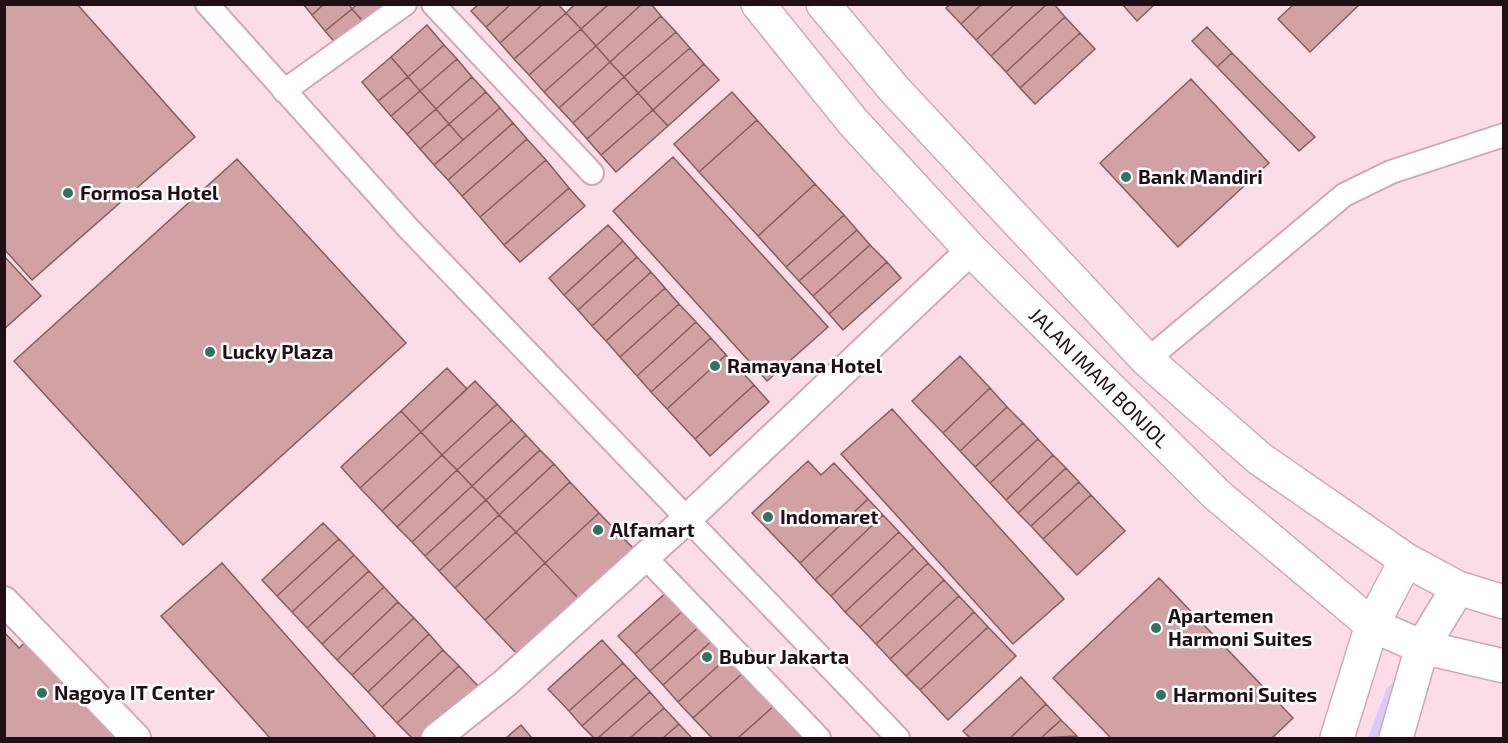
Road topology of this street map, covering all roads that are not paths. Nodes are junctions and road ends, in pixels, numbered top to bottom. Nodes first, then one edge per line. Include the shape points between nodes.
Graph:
1 (207, 4) edge
2 (405, 4) edge
3 (433, 4) edge
4 (758, 4) edge
5 (823, 4) edge
6 (894, 89) junction
7 (284, 91) junction
8 (853, 122) junction
9 (1503, 135) edge
10 (592, 173) dead end
11 (971, 250) junction
12 (1147, 360) junction
13 (687, 519) junction
14 (645, 557) junction
15 (1406, 560) junction
16 (1458, 588) junction
17 (4, 601) edge
18 (1503, 602) edge
19 (1372, 625) junction
20 (1422, 647) junction
21 (1503, 666) edge
22 (136, 738) edge
23 (436, 738) edge
24 (819, 738) edge
25 (898, 738) edge
26 (1337, 738) edge
27 (1396, 738) edge

1 - 7 street
2 - 7 street
3 - 10 street
4 - 8 main road, JALAN IMAM BONJOL
5 - 6 main road
6 - 8 main road
6 - 12 main road
7 - 13 street via 409,229
8 - 11 main road, JALAN IMAM BONJOL
9 - 12 street via 1391,172 1344,195
11 - 13 street
11 - 19 main road, JALAN IMAM BONJOL via 1217,495
12 - 15 main road via 1260,459
13 - 14 street
13 - 25 street
14 - 23 street via 504,684
14 - 24 street
15 - 16 main road
15 - 19 main road
16 - 18 main road
16 - 20 main road
17 - 22 street
19 - 20 main road, JALAN IMAM BONJOL
19 - 26 main road
20 - 21 main road, JALAN IMAM BONJOL
20 - 27 main road

